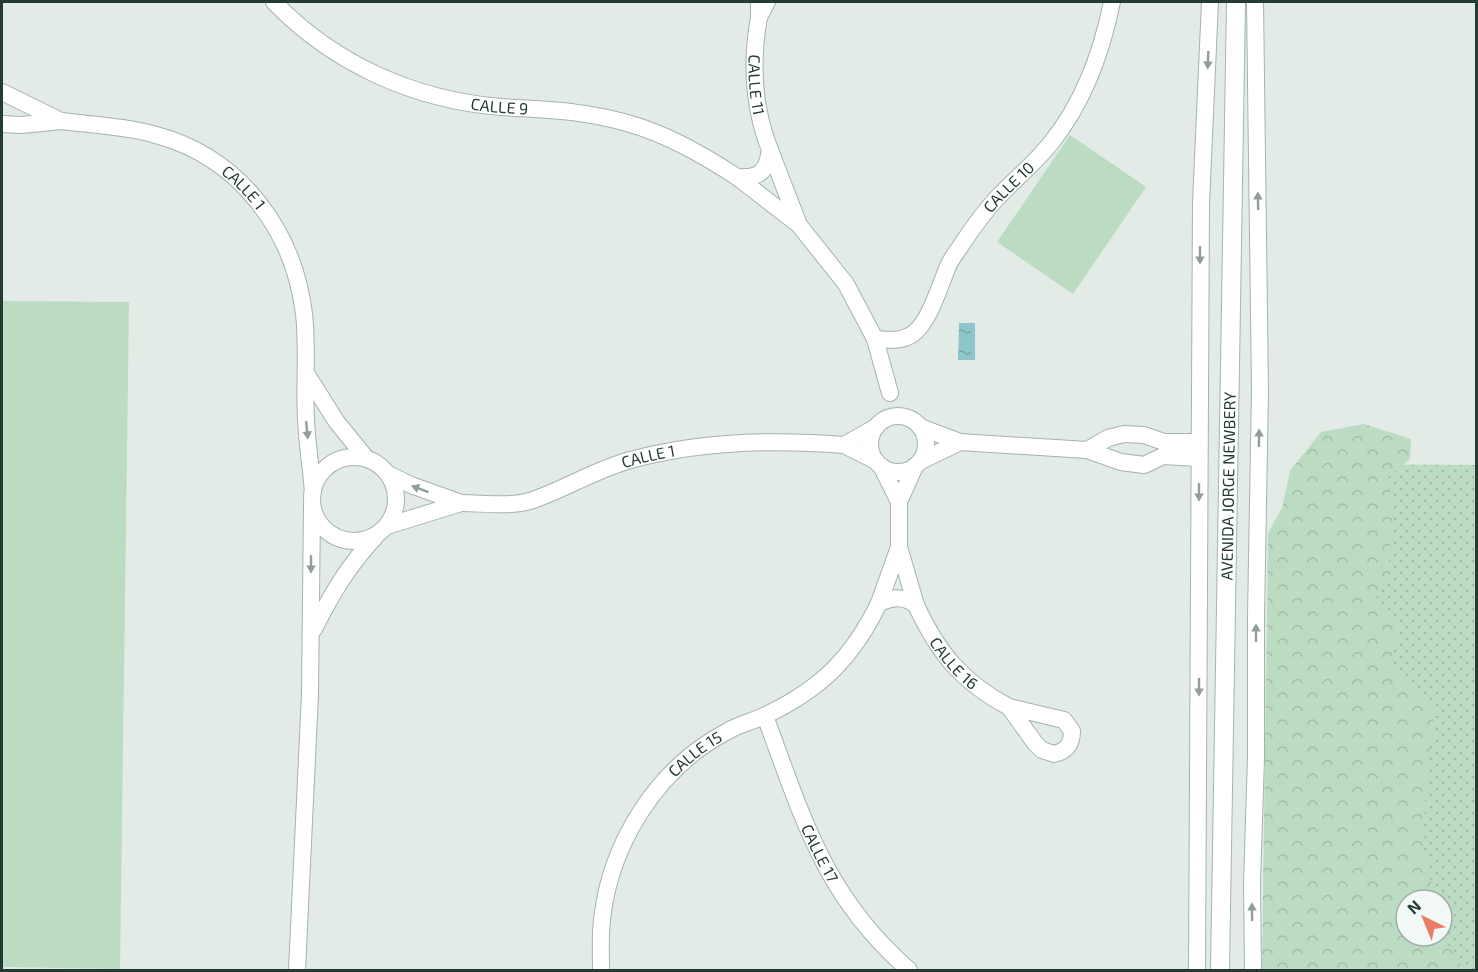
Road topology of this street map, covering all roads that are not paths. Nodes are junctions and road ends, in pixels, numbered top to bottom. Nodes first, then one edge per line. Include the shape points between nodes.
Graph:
1 (274, 2) edge
2 (767, 2) edge
3 (1112, 2) edge
4 (1210, 2) edge
5 (1236, 2) edge
6 (1255, 2) edge
7 (759, 9) edge
8 (2, 92) edge
9 (61, 122) junction
10 (2, 124) edge
11 (770, 150) junction
12 (737, 177) junction
13 (799, 225) junction
14 (875, 339) junction
15 (305, 372) junction
16 (890, 393) junction
17 (917, 424) junction
18 (878, 425) junction
19 (960, 442) junction
20 (844, 445) junction
21 (1163, 449) junction
22 (1087, 450) junction
23 (1199, 450) junction
24 (366, 458) junction
25 (918, 463) junction
26 (879, 464) junction
27 (388, 474) junction
28 (312, 499) junction
29 (898, 502) junction
30 (461, 503) junction
31 (382, 531) junction
32 (899, 547) junction
33 (879, 603) junction
34 (916, 605) junction
35 (312, 632) junction
36 (1010, 707) dead end
37 (765, 716) junction
38 (297, 970) edge
39 (601, 970) edge
40 (909, 970) edge
41 (1197, 970) edge
42 (1220, 970) edge
43 (1253, 970) edge

1 - 12 street, CALLE 9 via 330,49 408,88 475,104 563,110 629,123 687,147
2 - 7 street
3 - 14 street, CALLE 10 via 1097,56 1066,122 980,219 951,261 916,332 897,340
4 -> 23 street via 1201,204
5 - 42 main road, AVENIDA JORGE NEWBERY
43 -> 6 street via 1260,391
7 - 11 street, CALLE 11 via 754,76 763,132
8 - 9 street
9 - 10 street
9 - 15 street, CALLE 1 via 156,135 199,152 238,180 279,232 292,261 304,315
11 - 12 street via 765,168 758,175
11 - 13 street, CALLE 11
12 - 13 street, CALLE 9
13 - 14 street via 846,284
14 - 16 street
15 - 24 street via 336,421
15 -> 28 street, CALLE 1
16 - 17 street
16 - 18 street
17 - 18 street via 894,416
17 - 19 street
17 - 25 street via 926,440
18 - 20 street
18 - 26 street via 871,441
19 - 22 street
19 - 25 street
20 - 26 street
20 - 30 street, CALLE 1 via 772,441 665,451 624,462 528,501
21 - 22 street via 1144,465
21 - 22 street via 1144,435 1124,434
21 - 23 street
23 -> 41 street
24 - 27 street
24 - 28 street via 338,460 326,468 317,479
25 - 26 street via 902,471 888,470
25 - 29 street
26 - 29 street
30 -> 27 street
27 - 31 street via 397,500 394,514
28 - 31 street via 321,525 337,538 364,541
28 -> 35 street, CALLE 1
29 - 32 street
30 - 31 street
31 - 35 street via 334,589
32 - 33 street, CALLE 15
32 - 34 street, CALLE 16
33 - 34 street via 901,598
33 - 37 street, CALLE 15 via 865,631 839,664 806,692
34 - 36 street, CALLE 16 via 952,666 982,691
35 - 38 street, CALLE 1
37 - 39 street, CALLE 15 via 729,730 690,756 639,813 622,848 607,896 602,920
37 - 40 street, CALLE 17 via 807,829 834,883 870,932

